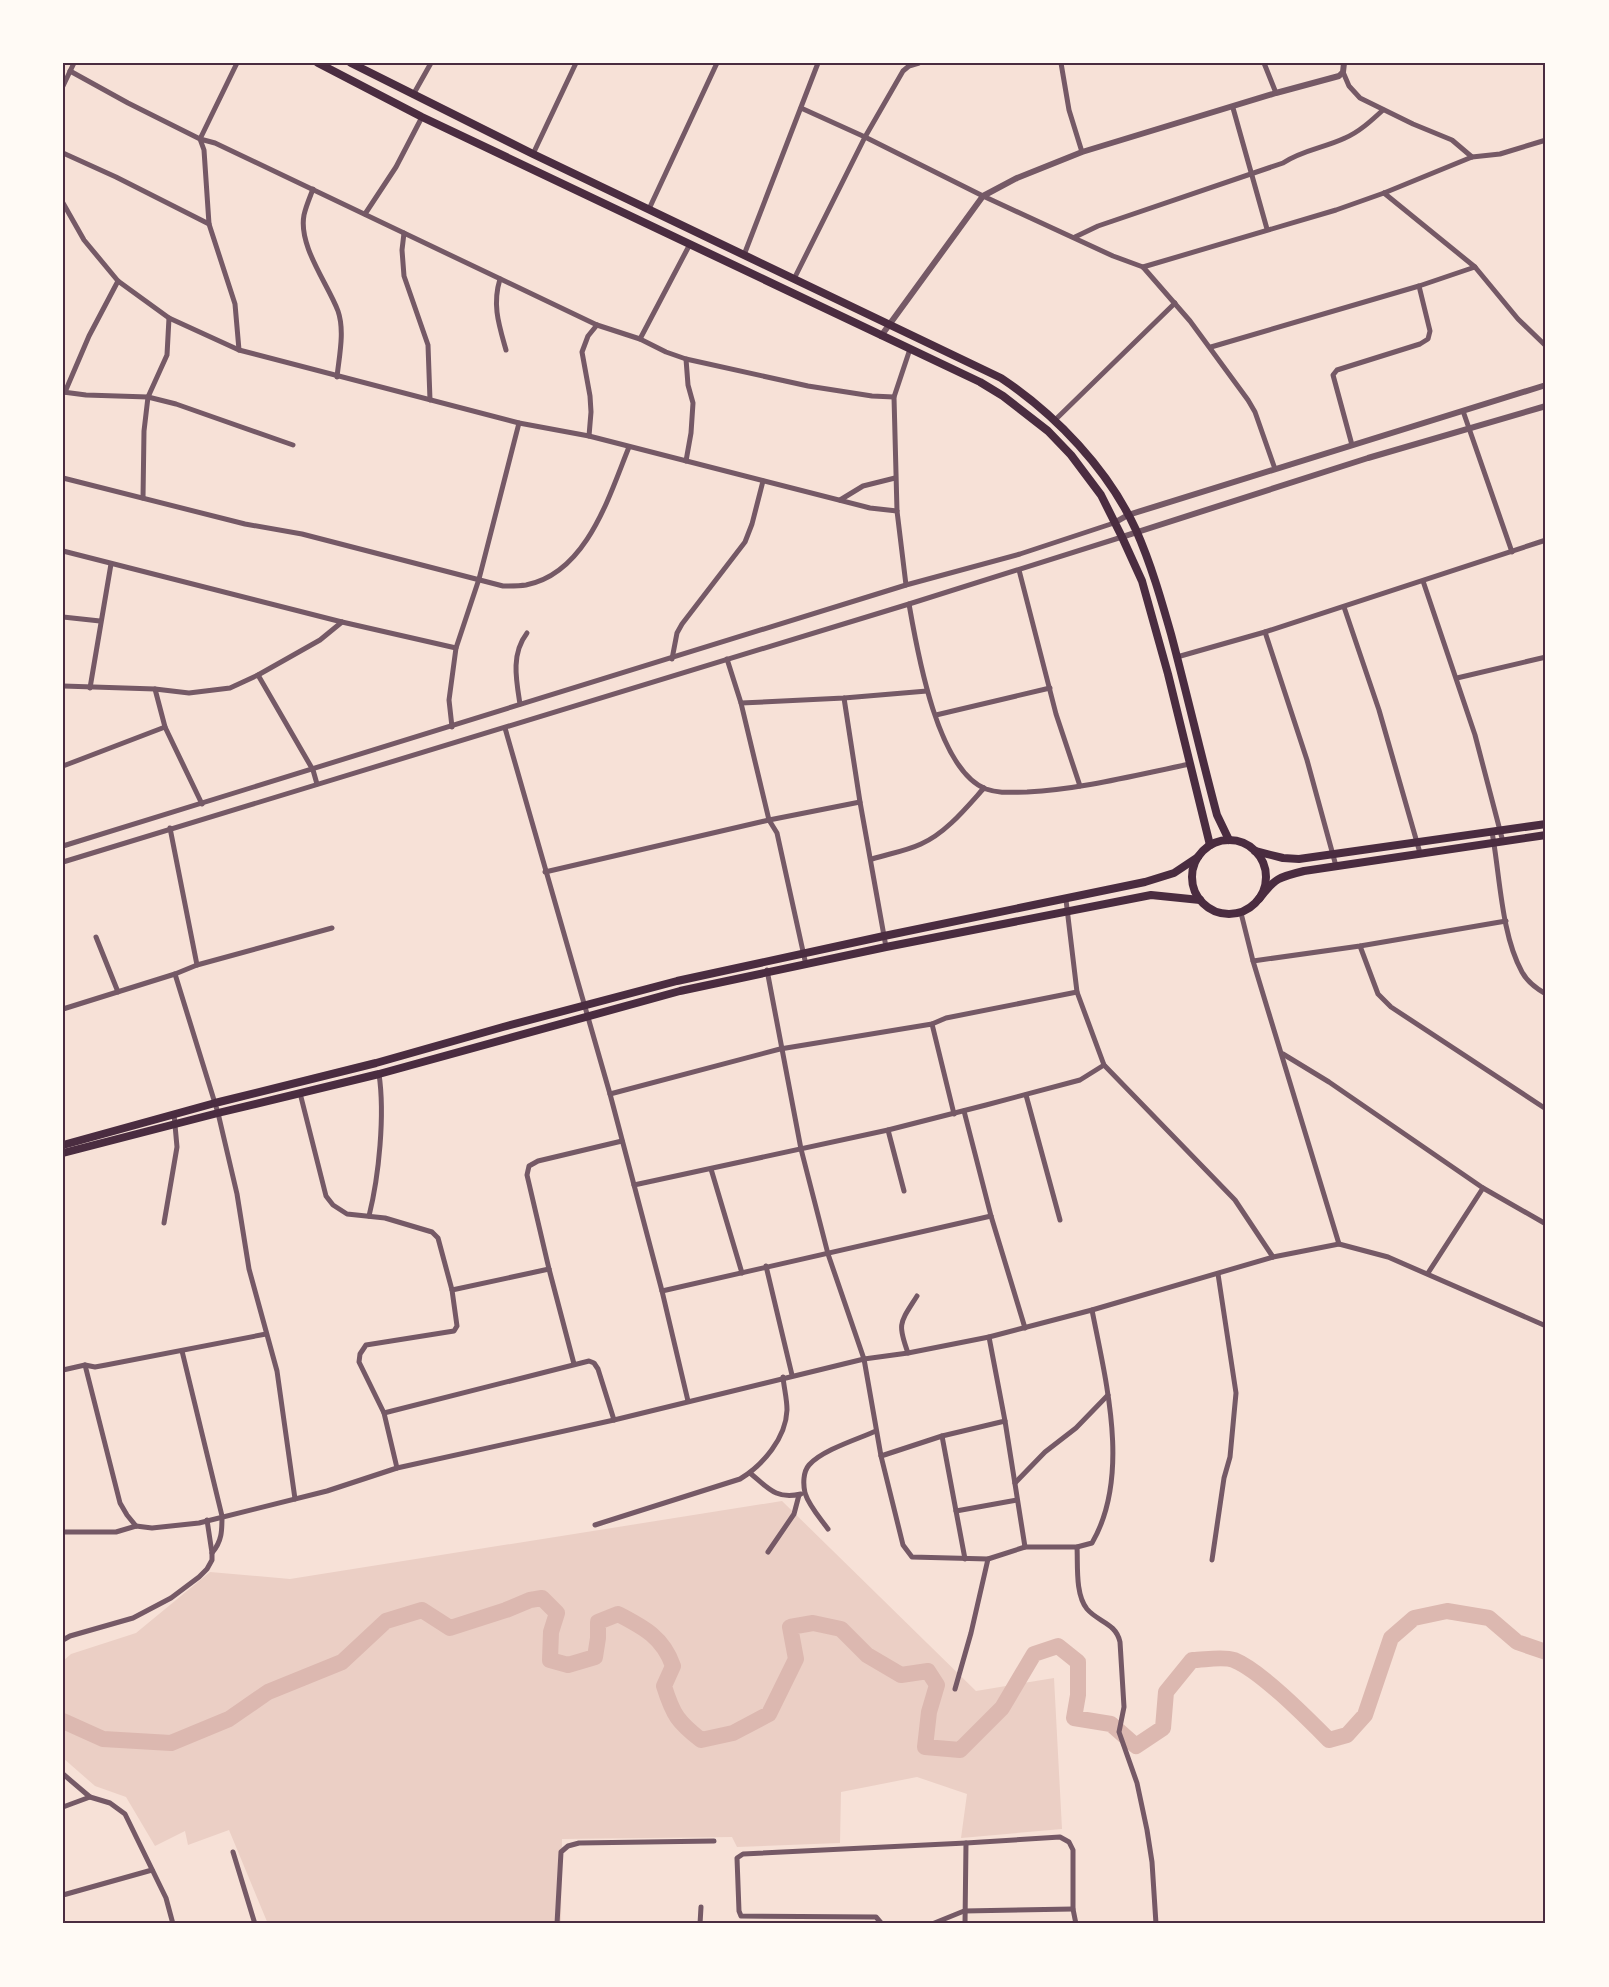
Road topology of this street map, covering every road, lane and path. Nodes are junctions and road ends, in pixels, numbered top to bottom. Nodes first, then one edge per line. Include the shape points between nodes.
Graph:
1 (74, 63) edge
2 (237, 63) edge
3 (318, 63) edge
4 (351, 63) edge
5 (431, 63) edge
6 (576, 63) edge
7 (717, 63) edge
8 (818, 63) edge
9 (919, 63) edge
10 (1061, 63) edge
11 (1264, 63) edge
12 (1344, 63) edge
13 (70, 71) junction
14 (1343, 72) junction
15 (63, 86) edge
16 (1276, 93) junction
17 (413, 95) junction
18 (801, 108) junction
19 (1233, 108) junction
20 (1383, 110) junction
21 (422, 117) junction
22 (865, 137) junction
23 (200, 139) junction
24 (1546, 140) edge
25 (1082, 152) junction
26 (63, 153) edge
27 (532, 154) junction
28 (1472, 157) junction
29 (1251, 174) junction
30 (313, 189) junction
31 (1384, 193) junction
32 (983, 196) junction
33 (63, 203) edge
34 (649, 209) junction
35 (365, 214) junction
36 (209, 224) junction
37 (1267, 229) junction
38 (404, 233) junction
39 (1075, 237) junction
40 (690, 244) junction
41 (744, 255) junction
42 (1143, 267) junction
43 (1475, 267) junction
44 (500, 279) junction
45 (794, 279) junction
46 (118, 280) junction
47 (1419, 286) junction
48 (1175, 303) junction
49 (169, 318) junction
50 (888, 324) junction
51 (597, 325) junction
52 (881, 336) junction
53 (640, 339) junction
54 (1546, 346) edge
55 (1211, 347) junction
56 (910, 349) junction
57 (239, 350) junction
58 (506, 350) dead end
59 (686, 359) junction
60 (337, 377) junction
61 (1546, 385) edge
62 (64, 392) edge
63 (894, 397) junction
64 (148, 398) junction
65 (430, 400) junction
66 (1546, 406) edge
67 (1463, 411) junction
68 (1054, 421) junction
69 (519, 423) junction
70 (1469, 428) junction
71 (589, 436) junction
72 (293, 445) dead end
73 (1352, 445) junction
74 (629, 447) junction
75 (686, 461) junction
76 (1275, 469) junction
77 (895, 477) junction
78 (63, 478) edge
79 (764, 481) junction
80 (143, 498) junction
81 (840, 500) junction
82 (897, 511) junction
83 (1128, 515) junction
84 (1114, 523) junction
85 (1137, 532) junction
86 (1122, 537) junction
87 (1546, 540) edge
88 (63, 551) edge
89 (1512, 552) junction
90 (111, 564) junction
91 (1019, 570) junction
92 (478, 579) junction
93 (1423, 581) junction
94 (906, 585) junction
95 (909, 604) junction
96 (1344, 607) junction
97 (63, 616) edge
98 (100, 621) junction
99 (342, 622) junction
100 (1265, 632) junction
101 (527, 633) dead end
102 (456, 648) junction
103 (1177, 657) junction
104 (1546, 657) edge
105 (672, 659) junction
106 (727, 659) junction
107 (258, 675) junction
108 (1457, 678) junction
109 (63, 686) edge
110 (90, 688) junction
111 (1050, 688) junction
112 (155, 689) junction
113 (927, 691) junction
114 (844, 698) junction
115 (741, 703) junction
116 (520, 704) junction
117 (936, 714) junction
118 (165, 727) junction
119 (452, 727) junction
120 (505, 728) junction
121 (1190, 765) junction
122 (63, 766) edge
123 (313, 770) junction
124 (317, 784) junction
125 (1080, 786) junction
126 (984, 789) junction
127 (860, 802) junction
128 (202, 804) junction
129 (769, 820) junction
130 (1546, 824) edge
131 (170, 828) junction
132 (1496, 831) junction
133 (1546, 835) edge
134 (1229, 840) junction
135 (1418, 841) junction
136 (1498, 842) junction
137 (1210, 845) junction
138 (63, 846) edge
139 (1256, 851) junction
140 (1420, 853) junction
141 (1334, 854) junction
142 (1198, 857) junction
143 (872, 859) junction
144 (63, 862) edge
145 (1336, 866) junction
146 (545, 872) junction
147 (1259, 899) junction
148 (1066, 900) junction
149 (1200, 900) junction
150 (1068, 910) junction
151 (1241, 913) junction
152 (1506, 921) junction
153 (332, 928) dead end
154 (885, 936) junction
155 (96, 937) dead end
156 (1360, 946) junction
157 (886, 947) junction
158 (804, 953) junction
159 (764, 961) junction
160 (1253, 961) junction
161 (197, 965) junction
162 (806, 965) junction
163 (767, 973) junction
164 (175, 974) junction
165 (118, 992) junction
166 (1077, 992) junction
167 (1546, 994) edge
168 (585, 1005) junction
169 (63, 1009) edge
170 (588, 1016) junction
171 (932, 1024) junction
172 (780, 1049) junction
173 (1282, 1054) junction
174 (1104, 1065) junction
175 (379, 1074) junction
176 (300, 1093) junction
177 (610, 1094) junction
178 (1026, 1095) junction
179 (215, 1103) junction
180 (1546, 1109) edge
181 (964, 1111) junction
182 (218, 1113) junction
183 (954, 1114) junction
184 (175, 1119) junction
185 (888, 1130) junction
186 (622, 1141) junction
187 (63, 1144) edge
188 (801, 1149) junction
189 (63, 1153) edge
190 (711, 1169) junction
191 (634, 1185) junction
192 (1483, 1188) junction
193 (904, 1191) dead end
194 (369, 1216) junction
195 (991, 1216) junction
196 (1060, 1220) dead end
197 (164, 1223) dead end
198 (1546, 1224) edge
199 (1339, 1244) junction
200 (828, 1254) junction
201 (1273, 1257) junction
202 (766, 1266) junction
203 (549, 1269) junction
204 (742, 1273) junction
205 (1428, 1273) junction
206 (1218, 1274) junction
207 (452, 1290) junction
208 (662, 1291) junction
209 (917, 1296) dead end
210 (1092, 1311) junction
211 (1546, 1326) edge
212 (1025, 1328) junction
213 (266, 1334) junction
214 (989, 1337) junction
215 (182, 1351) junction
216 (908, 1353) junction
217 (864, 1359) junction
218 (574, 1364) junction
219 (85, 1365) junction
220 (63, 1370) edge
221 (792, 1375) junction
222 (783, 1377) junction
223 (1108, 1395) junction
224 (688, 1401) junction
225 (384, 1413) junction
226 (614, 1420) junction
227 (1005, 1420) junction
228 (876, 1431) junction
229 (942, 1436) junction
230 (881, 1456) junction
231 (397, 1468) junction
232 (750, 1473) junction
233 (1015, 1483) junction
234 (802, 1494) junction
235 (295, 1499) junction
236 (1017, 1500) junction
237 (956, 1510) junction
238 (222, 1516) junction
239 (207, 1520) junction
240 (595, 1525) dead end
241 (136, 1526) junction
242 (828, 1529) dead end
243 (63, 1532) edge
244 (1025, 1547) junction
245 (1077, 1547) junction
246 (212, 1552) junction
247 (768, 1552) dead end
248 (965, 1559) junction
249 (988, 1559) junction
250 (1212, 1560) dead end
251 (63, 1640) edge
252 (955, 1689) dead end
253 (63, 1774) edge
254 (90, 1797) junction
255 (63, 1807) edge
256 (714, 1841) dead end
257 (966, 1843) junction
258 (233, 1852) dead end
259 (152, 1869) junction
260 (63, 1894) edge
261 (701, 1907) dead end
262 (1073, 1909) junction
263 (964, 1911) junction
264 (173, 1924) edge
265 (255, 1924) edge
266 (557, 1924) edge
267 (700, 1924) edge
268 (882, 1924) edge
269 (932, 1924) edge
270 (965, 1924) edge
271 (1076, 1924) edge
272 (1156, 1924) edge

1 - 13 street
2 - 23 street
3 - 21 main road
4 - 17 main road
5 - 17 street
6 - 27 street
7 - 34 street
8 - 18 street
9 - 22 street via 903,71
10 - 25 street via 1069,110
11 - 16 street
12 - 14 street
13 - 15 street
13 - 23 street
14 - 16 street
14 - 20 street via 1360,98
16 - 19 street
17 - 27 main road
18 - 22 street
18 - 41 street
19 - 25 street
19 - 29 street
20 - 28 street via 1452,140
20 - 29 street via 1344,138
21 - 35 street
21 - 40 main road
22 - 32 street
22 - 45 street
23 - 30 street
23 - 36 street
24 - 28 street via 1500,154
25 - 32 street
26 - 36 street
27 - 34 main road
28 - 31 street
29 - 37 street
29 - 39 street
30 - 35 street
30 - 60 street via 303,217 304,236 339,313
31 - 37 street
31 - 43 street
32 - 39 street
32 - 50 street
33 - 46 street via 84,240
34 - 41 main road
35 - 38 street
36 - 57 street via 235,304
37 - 42 street
38 - 44 street
38 - 65 street via 404,276 428,345
39 - 42 street
40 - 52 main road
40 - 53 street
41 - 45 main road
42 - 48 street
43 - 47 street
43 - 54 street
44 - 51 street
44 - 58 street via 495,308
45 - 50 main road
46 - 49 street
46 - 62 street
47 - 55 street
47 - 73 street via 1430,331 1428,339 1337,370 1333,375
48 - 55 street
48 - 68 street
49 - 57 street
49 - 64 street via 167,355
50 - 52 street
50 - 68 main road via 1000,378
51 - 53 street
51 - 71 street via 582,352 590,396
52 - 56 main road
53 - 59 street
55 - 76 street via 1255,412
56 - 63 street
56 - 84 main road via 1003,396 1047,431 1101,495
57 - 60 street
59 - 63 street via 808,386
59 - 75 street via 693,403
60 - 65 street
61 - 67 street
62 - 64 street
63 - 77 street
64 - 72 street
64 - 80 street
65 - 69 street
66 - 70 street
67 - 70 street
67 - 73 street
68 - 83 main road via 1081,448
69 - 71 street
69 - 92 street
70 - 85 street
70 - 89 street
71 - 74 street
73 - 76 street
74 - 75 street
74 - 92 street via 593,529 574,559 547,577 524,586 503,586
75 - 79 street
76 - 83 street
77 - 81 street via 863,486
77 - 82 street
78 - 80 street
79 - 81 street
79 - 105 street via 745,542 682,624
80 - 92 street
81 - 82 street
82 - 94 street
83 - 84 street
83 - 85 main road
84 - 86 main road
84 - 94 street
85 - 86 street
85 - 103 main road
86 - 91 street
86 - 121 main road via 1142,581
87 - 89 street
88 - 90 street
89 - 93 street
90 - 98 street
90 - 99 street
91 - 95 street
91 - 111 street
92 - 102 street
93 - 96 street
93 - 108 street
94 - 105 street
95 - 106 street
95 - 113 street
96 - 100 street
96 - 135 street
97 - 98 street
98 - 110 street
99 - 102 street
99 - 107 street via 320,640
100 - 103 street
100 - 141 street
101 - 116 street via 517,651
102 - 119 street via 449,700
103 - 134 main road via 1217,815
104 - 108 street
105 - 116 street
106 - 115 street
106 - 120 street
107 - 112 street via 230,688 208,692
107 - 123 street
108 - 132 street via 1475,735
109 - 110 street
110 - 112 street
111 - 117 street
111 - 125 street
112 - 118 street
113 - 114 street
113 - 117 street
114 - 115 street
114 - 127 street
115 - 129 street
116 - 119 street
117 - 126 street via 947,746 964,773
118 - 122 street
118 - 128 street
119 - 123 street
120 - 124 street
120 - 146 street
121 - 125 street
121 - 137 main road
123 - 124 street
123 - 128 street
124 - 131 street
125 - 126 street via 1003,793
126 - 143 street via 935,836
127 - 129 street
127 - 143 street
128 - 138 street
129 - 146 street
129 - 158 street via 777,833
130 - 132 main road
131 - 144 street
131 - 161 street
132 - 135 main road
132 - 136 street
133 - 136 main road
134 - 137 main road
134 - 139 main road
135 - 140 street
135 - 141 main road
136 - 140 main road
136 - 152 street
137 - 142 main road
139 - 141 main road via 1299,859
139 - 147 main road via 1266,874
140 - 145 main road
141 - 145 street
142 - 148 main road via 1174,873
142 - 149 main road via 1192,879
143 - 154 street
145 - 147 main road via 1284,876 1272,882
146 - 168 street
147 - 151 main road
148 - 150 street
148 - 154 main road
149 - 150 main road via 1151,895
149 - 151 main road via 1218,913
150 - 157 main road
150 - 166 street
151 - 160 street
152 - 156 street
152 - 167 street via 1523,974
153 - 161 street
154 - 157 street
154 - 158 main road
155 - 165 street
156 - 160 street
156 - 180 street via 1378,994 1391,1007
157 - 162 main road
158 - 159 main road
158 - 162 street
159 - 163 street
159 - 168 main road
160 - 173 street
161 - 164 street
162 - 163 main road
163 - 170 main road
163 - 172 street
164 - 165 street
164 - 179 street
165 - 169 street
166 - 171 street
166 - 174 street
168 - 170 street
168 - 179 main road
170 - 175 main road
170 - 177 street
171 - 172 street
171 - 183 street
172 - 177 street
172 - 188 street
173 - 192 street
173 - 199 street
174 - 178 street via 1080,1080
174 - 201 street via 1235,1200
175 - 176 main road
175 - 194 street via 377,1177
176 - 182 main road
176 - 194 street via 326,1196 347,1215
177 - 186 street
178 - 181 street
178 - 196 street
179 - 182 street
179 - 184 main road
181 - 183 street
181 - 195 street
182 - 184 main road
182 - 213 street
183 - 185 street
184 - 187 main road
184 - 189 main road
184 - 197 street via 177,1147
185 - 188 street
185 - 193 street
186 - 191 street
186 - 203 street via 530,1166 527,1175
188 - 190 street
188 - 200 street
190 - 191 street
190 - 204 street
191 - 208 street
192 - 198 street
192 - 205 street
194 - 207 street via 432,1232 438,1238
195 - 200 street
195 - 212 street
199 - 201 street
199 - 205 street
200 - 202 street
200 - 217 street
201 - 206 street
202 - 204 street
202 - 221 street
203 - 207 street
203 - 218 street
204 - 208 street
205 - 211 street
206 - 210 street
206 - 250 street via 1236,1393 1230,1456
207 - 225 street via 457,1326 454,1331 366,1345 362,1349 363,1371
208 - 224 street
209 - 216 street via 900,1323
210 - 212 street
210 - 223 street
212 - 214 street
213 - 215 street
213 - 235 street via 278,1371
214 - 216 street
214 - 227 street
215 - 219 street via 95,1367
215 - 238 street
216 - 217 street
217 - 221 street
217 - 228 street
218 - 225 street
218 - 226 street via 594,1363
219 - 220 street
219 - 241 street via 120,1503
221 - 222 street
222 - 224 street
222 - 232 street via 785,1424 767,1457
223 - 233 street
223 - 245 street via 1113,1461 1108,1503 1092,1543
224 - 226 street
225 - 231 street
226 - 231 street
227 - 229 street
227 - 233 street
228 - 230 street
228 - 234 street via 807,1467
229 - 230 street
229 - 237 street
230 - 248 street via 907,1551 918,1558
231 - 235 street
232 - 234 street via 780,1495
232 - 240 street
233 - 236 street
234 - 242 street
234 - 247 street via 794,1514
235 - 238 street
236 - 237 street
236 - 244 street
237 - 248 street
238 - 239 street
238 - 246 street via 219,1544
239 - 241 street via 176,1526
239 - 246 street
241 - 243 street via 116,1532
244 - 245 street
244 - 249 street
245 - 272 street via 1080,1590 1086,1608 1118,1633 1124,1707 1119,1732 1148,1830
246 - 251 street via 207,1569 199,1577 154,1609
248 - 249 street
249 - 252 street
253 - 254 street
254 - 255 street
254 - 259 street via 110,1803 125,1814
256 - 266 street via 568,1846 561,1852
257 - 262 street via 1065,1838 1073,1850
257 - 263 street
257 - 268 street via 743,1854 737,1858 741,1916 876,1917
258 - 265 street
259 - 260 street
259 - 264 street
261 - 267 street
262 - 263 street
262 - 271 street
263 - 269 street
263 - 270 street

